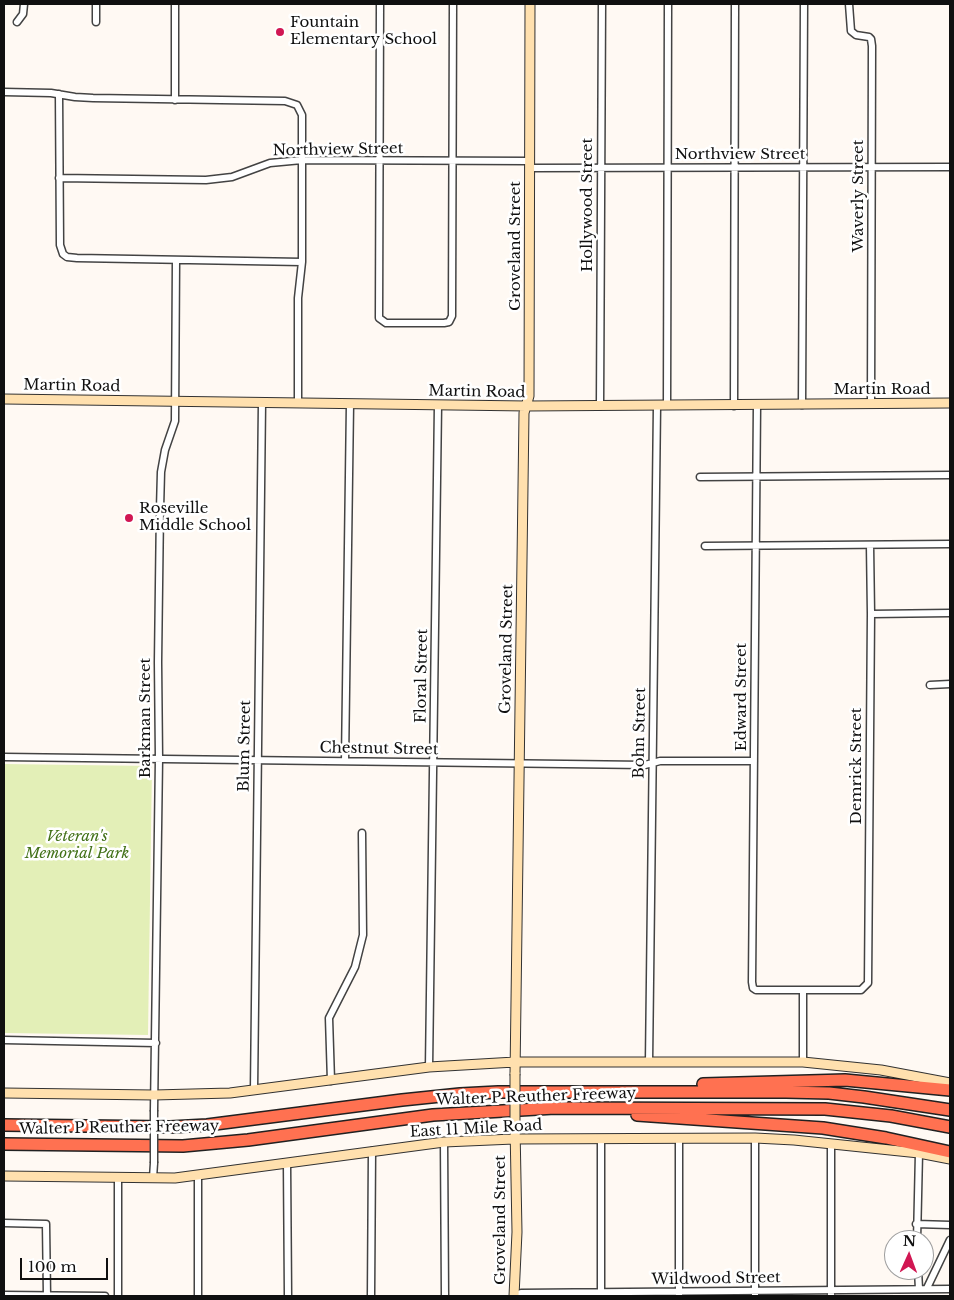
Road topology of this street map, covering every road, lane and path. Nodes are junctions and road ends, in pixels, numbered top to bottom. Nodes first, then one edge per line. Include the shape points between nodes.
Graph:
1 (24, 4) edge
2 (96, 4) edge
3 (175, 4) edge
4 (380, 4) edge
5 (453, 4) edge
6 (530, 4) edge
7 (602, 4) edge
8 (668, 4) edge
9 (735, 4) edge
10 (804, 4) edge
11 (849, 4) edge
12 (17, 22) dead end
13 (96, 22) dead end
14 (4, 92) edge
15 (59, 94) junction
16 (175, 100) junction
17 (302, 160) junction
18 (379, 161) junction
19 (453, 161) junction
20 (529, 165) junction
21 (872, 167) junction
22 (950, 167) edge
23 (601, 168) junction
24 (668, 168) junction
25 (734, 168) junction
26 (803, 168) junction
27 (59, 178) junction
28 (176, 260) junction
29 (302, 262) junction
30 (4, 399) edge
31 (176, 401) junction
32 (262, 403) junction
33 (298, 403) junction
34 (950, 403) edge
35 (350, 404) junction
36 (802, 404) junction
37 (871, 404) junction
38 (438, 405) junction
39 (667, 405) junction
40 (527, 406) junction
41 (600, 406) junction
42 (656, 406) junction
43 (734, 406) junction
44 (756, 406) junction
45 (950, 475) edge
46 (757, 476) junction
47 (700, 477) dead end
48 (950, 544) edge
49 (870, 545) junction
50 (705, 546) dead end
51 (755, 546) junction
52 (950, 613) edge
53 (871, 614) junction
54 (950, 684) edge
55 (930, 685) dead end
56 (4, 757) edge
57 (159, 759) junction
58 (257, 759) junction
59 (345, 761) junction
60 (754, 761) junction
61 (434, 762) junction
62 (520, 763) junction
63 (652, 763) junction
64 (362, 833) dead end
65 (803, 990) junction
66 (4, 1040) edge
67 (156, 1043) junction
68 (516, 1062) junction
69 (649, 1062) junction
70 (802, 1062) junction
71 (430, 1067) junction
72 (331, 1081) junction
73 (950, 1083) edge
74 (254, 1090) junction
75 (950, 1090) edge
76 (629, 1092) junction
77 (4, 1093) edge
78 (154, 1095) junction
79 (532, 1110) junction
80 (950, 1110) edge
81 (4, 1125) edge
82 (950, 1127) edge
83 (679, 1138) junction
84 (754, 1138) junction
85 (514, 1139) junction
86 (601, 1139) junction
87 (444, 1142) junction
88 (4, 1144) edge
89 (831, 1144) junction
90 (372, 1151) junction
91 (950, 1152) edge
92 (919, 1153) junction
93 (950, 1159) edge
94 (287, 1164) junction
95 (198, 1175) junction
96 (4, 1176) edge
97 (118, 1177) junction
98 (153, 1178) junction
99 (4, 1223) edge
100 (916, 1224) junction
101 (950, 1225) edge
102 (916, 1230) edge
103 (950, 1240) edge
104 (919, 1280) edge
105 (927, 1288) junction
106 (950, 1288) edge
107 (919, 1289) junction
108 (755, 1293) edge
109 (831, 1293) edge
110 (601, 1294) edge
111 (679, 1294) edge
112 (4, 1295) edge
113 (47, 1296) edge
114 (105, 1296) edge
115 (118, 1296) edge
116 (198, 1296) edge
117 (288, 1296) edge
118 (371, 1296) edge
119 (445, 1296) edge
120 (514, 1296) edge

1 - 12 street via 23,14
2 - 13 street
3 - 16 street
4 - 18 street
5 - 19 street
6 - 20 street, Groveland Street
7 - 23 street, Hollywood Street
8 - 24 street
9 - 25 street
10 - 26 street
11 - 21 street, Waverly Street via 851,31 867,35 872,42
14 - 15 street
15 - 16 street
15 - 27 street
16 - 17 street via 285,101 297,105 302,115
17 - 18 street, Northview Street
17 - 27 street, Northview Street via 270,163 232,177 206,180
17 - 29 street
18 - 19 street, Northview Street
18 - 19 street via 379,315 386,323 444,324 452,316
19 - 20 street, Northview Street
20 - 23 street, Northview Street
20 - 40 street, Groveland Street
21 - 22 street, Northview Street
21 - 26 street, Northview Street
21 - 37 street, Waverly Street
23 - 24 street, Northview Street
23 - 41 street, Hollywood Street
24 - 25 street, Northview Street
24 - 39 street
25 - 26 street, Northview Street
25 - 43 street
26 - 36 street
27 - 28 street via 59,241 63,254 72,258
28 - 29 street
28 - 31 street, Barkman Street
29 - 33 street via 298,298
30 - 31 street, Martin Road
31 - 32 street, Martin Road
31 - 57 street, Barkman Street via 175,421 161,472
32 - 33 street, Martin Road
32 - 58 street, Blum Street
33 - 35 street, Martin Road
34 - 37 street, Martin Road
35 - 38 street, Martin Road
35 - 59 street
36 - 37 street, Martin Road
36 - 44 street, Martin Road
38 - 40 street, Martin Road
38 - 61 street, Floral Street
39 - 42 street, Martin Road
39 - 43 street, Martin Road
40 - 41 street, Martin Road
40 - 62 street, Groveland Street via 524,413
41 - 42 street, Martin Road
42 - 63 street, Bohn Street
43 - 44 street, Martin Road
44 - 46 street, Edward Street
45 - 46 street
46 - 47 street
46 - 51 street, Edward Street
48 - 49 street
49 - 51 street
49 - 53 street, Demrick Street
50 - 51 street
51 - 60 street, Edward Street
52 - 53 street
53 - 65 street, Demrick Street via 868,980 866,987 857,990
54 - 55 street
56 - 57 street, Chestnut Street
57 - 58 street, Chestnut Street
57 - 67 street, Barkman Street
58 - 59 street, Chestnut Street
58 - 74 street, Blum Street
59 - 61 street, Chestnut Street
60 - 63 street, Chestnut Street
60 - 65 street, Edward Street via 753,988 760,991
61 - 62 street, Chestnut Street
61 - 71 street, Floral Street
62 - 63 street, Chestnut Street
62 - 68 street, Groveland Street
63 - 69 street, Bohn Street
64 - 72 street via 363,935 355,967 329,1018
65 - 70 street
66 - 67 street
67 - 78 street, Barkman Street
68 - 69 street
68 - 71 street
68 - 85 street, Groveland Street, bridge
69 - 70 street
70 - 73 street via 881,1070
71 - 72 street
72 - 74 street
74 - 78 street
75 - 76 highway via 845,1080 666,1086
76 - 80 highway, Walter P Reuther Freeway via 829,1093
76 - 81 highway, Walter P Reuther Freeway via 460,1094 207,1125
77 - 78 street
78 - 98 street, Barkman Street, bridge
79 - 82 highway, Walter P Reuther Freeway via 825,1109
79 - 88 highway, Walter P Reuther Freeway via 433,1115 193,1145
79 - 91 highway via 555,1115 635,1115 823,1128
83 - 84 street, East 11 Mile Road
83 - 86 street, East 11 Mile Road
83 - 111 street
84 - 89 street, East 11 Mile Road
84 - 108 street
85 - 86 street, East 11 Mile Road
85 - 87 street, East 11 Mile Road
85 - 120 street, Groveland Street via 517,1232
86 - 110 street
87 - 90 street, East 11 Mile Road
87 - 119 street
89 - 92 street, East 11 Mile Road
89 - 109 street
90 - 94 street, East 11 Mile Road
90 - 118 street
92 - 93 street, East 11 Mile Road
92 - 100 street
94 - 95 street, East 11 Mile Road
94 - 117 street
95 - 98 street, East 11 Mile Road
95 - 116 street
96 - 97 street, East 11 Mile Road
97 - 98 street, East 11 Mile Road
97 - 115 street
99 - 113 street via 46,1224
100 - 101 street
100 - 102 street
103 - 105 street
104 - 107 street
105 - 106 street
105 - 107 street, Wildwood Street
107 - 109 street, Wildwood Street
108 - 109 street, Wildwood Street
108 - 111 street, Wildwood Street
110 - 111 street, Wildwood Street
110 - 120 street, Wildwood Street via 521,1293
112 - 113 street
113 - 114 street

